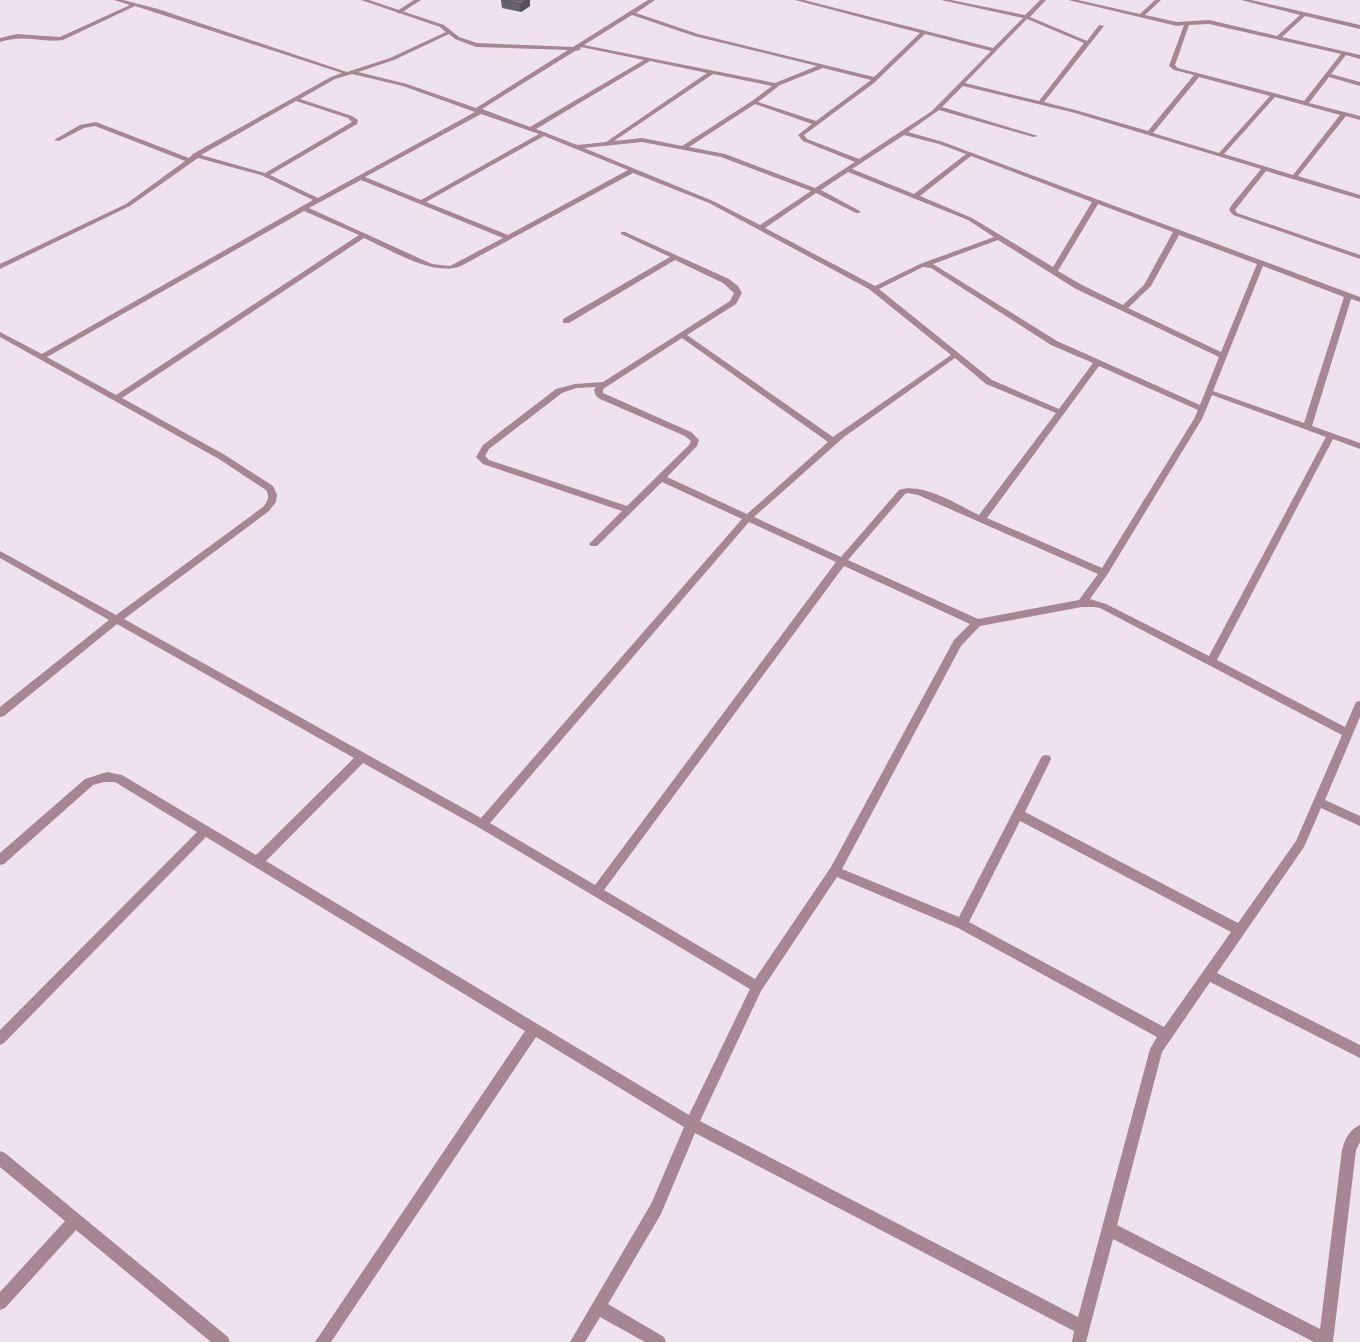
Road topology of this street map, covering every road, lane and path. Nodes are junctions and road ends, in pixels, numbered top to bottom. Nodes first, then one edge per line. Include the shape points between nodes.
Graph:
1 (117, 0) edge
2 (364, 0) edge
3 (418, 0) edge
4 (652, 0) edge
5 (798, 0) edge
6 (944, 0) edge
7 (1043, 0) edge
8 (1071, 0) edge
9 (1158, 0) edge
10 (1244, 0) edge
11 (809, 1) edge
12 (1087, 2) edge
13 (134, 5) junction
14 (399, 12) junction
15 (632, 13) junction
16 (1304, 14) junction
17 (1142, 16) junction
18 (1026, 17) junction
19 (1187, 25) junction
20 (1102, 26) dead end
21 (1360, 27) edge
22 (450, 32) junction
23 (924, 32) junction
24 (1278, 38) junction
25 (0, 40) edge
26 (1088, 43) junction
27 (580, 47) junction
28 (994, 50) junction
29 (1345, 53) junction
30 (1360, 56) edge
31 (648, 60) junction
32 (821, 66) junction
33 (712, 72) junction
34 (349, 73) junction
35 (1197, 75) junction
36 (1327, 75) junction
37 (875, 79) junction
38 (962, 84) junction
39 (1360, 84) edge
40 (776, 86) junction
41 (1274, 95) junction
42 (296, 99) junction
43 (754, 102) junction
44 (1040, 103) junction
45 (1305, 104) junction
46 (938, 108) junction
47 (479, 111) junction
48 (1344, 114) junction
49 (1360, 118) edge
50 (815, 123) junction
51 (531, 129) junction
52 (903, 133) junction
53 (544, 134) junction
54 (1149, 134) junction
55 (1035, 136) dead end
56 (57, 140) dead end
57 (607, 143) junction
58 (578, 147) junction
59 (683, 148) junction
60 (970, 154) junction
61 (1220, 155) junction
62 (192, 157) junction
63 (860, 162) junction
64 (1265, 168) junction
65 (633, 170) junction
66 (848, 170) junction
67 (265, 175) junction
68 (360, 177) junction
69 (1294, 177) junction
70 (816, 191) junction
71 (915, 197) junction
72 (1360, 197) edge
73 (318, 200) junction
74 (1096, 201) junction
75 (421, 202) junction
76 (304, 208) junction
77 (858, 212) dead end
78 (760, 228) junction
79 (1177, 232) junction
80 (624, 233) dead end
81 (364, 235) junction
82 (999, 237) junction
83 (509, 238) junction
84 (1360, 256) edge
85 (675, 257) junction
86 (1262, 263) junction
87 (925, 264) junction
88 (0, 267) edge
89 (1054, 271) junction
90 (874, 289) junction
91 (1348, 296) junction
92 (1360, 300) edge
93 (1124, 308) junction
94 (566, 321) dead end
95 (0, 334) edge
96 (682, 335) junction
97 (955, 355) junction
98 (1224, 356) junction
99 (42, 357) junction
100 (1097, 363) junction
101 (604, 384) junction
102 (1210, 392) junction
103 (116, 398) junction
104 (1203, 409) junction
105 (1060, 412) junction
106 (1307, 427) junction
107 (1330, 436) junction
108 (833, 441) junction
109 (1360, 446) edge
110 (661, 478) junction
111 (629, 510) junction
112 (748, 518) junction
113 (981, 519) junction
114 (594, 544) dead end
115 (0, 554) edge
116 (842, 561) junction
117 (1104, 572) junction
118 (1082, 603) junction
119 (117, 619) junction
120 (977, 623) junction
121 (1211, 662) junction
122 (1360, 705) edge
123 (0, 712) edge
124 (1348, 733) junction
125 (362, 756) junction
126 (1046, 759) dead end
127 (1318, 802) junction
128 (1018, 814) junction
129 (1360, 820) edge
130 (482, 824) junction
131 (205, 831) junction
132 (0, 860) edge
133 (257, 862) junction
134 (835, 871) junction
135 (597, 891) junction
136 (962, 924) junction
137 (1240, 930) junction
138 (1208, 975) junction
139 (757, 987) junction
140 (534, 1029) junction
141 (1166, 1035) junction
142 (0, 1039) edge
143 (1360, 1052) edge
144 (692, 1124) junction
145 (1360, 1132) edge
146 (0, 1158) edge
147 (76, 1220) junction
148 (1109, 1229) junction
149 (0, 1303) edge
150 (598, 1307) junction
151 (1083, 1328) junction
152 (1326, 1341) edge
153 (223, 1342) edge
154 (322, 1342) edge
155 (577, 1342) edge
156 (659, 1342) edge
157 (1079, 1342) edge

1 - 13 street
2 - 14 street
3 - 14 street
4 - 15 street
5 - 11 street
6 - 18 street
7 - 18 street
8 - 12 street
9 - 17 street
10 - 16 street
11 - 23 street
12 - 17 street
13 - 25 street via 61,39 24,35
13 - 34 street
14 - 22 street via 442,26
15 - 27 street
15 - 32 street via 696,35
16 - 21 street
16 - 24 street
17 - 19 street
18 - 26 street
18 - 28 street
19 - 24 street via 1209,22
19 - 35 street via 1172,66
20 - 26 street
22 - 27 street via 478,46
22 - 34 street via 392,59
23 - 28 street
23 - 37 street
24 - 29 street
26 - 44 street
27 - 31 street
27 - 47 street
28 - 38 street
29 - 30 street
29 - 36 street
31 - 33 street
31 - 51 street
32 - 37 street
32 - 40 street
33 - 40 street
33 - 57 street
34 - 42 street
34 - 47 street via 405,85
35 - 41 street
35 - 54 street
36 - 39 street
36 - 45 street
37 - 50 street
38 - 44 street
38 - 46 street
40 - 43 street
41 - 45 street
41 - 61 street
42 - 62 street
42 - 67 street via 350,117 355,123
43 - 50 street
43 - 59 street
44 - 54 street
45 - 48 street
46 - 52 street
46 - 55 street
47 - 51 street
47 - 68 street
48 - 49 street
48 - 69 street
50 - 63 street via 802,132 802,138
51 - 53 street
52 - 60 street
52 - 63 street
53 - 58 street
53 - 75 street
54 - 61 street
56 - 62 street via 89,123
57 - 58 street
57 - 59 street via 642,140
58 - 65 street
59 - 70 street via 730,157
60 - 71 street
60 - 74 street
61 - 64 street
62 - 67 street
62 - 88 street via 128,205
63 - 66 street
64 - 69 street
64 - 84 street via 1234,206 1235,214
65 - 78 street via 711,202
65 - 83 street
66 - 70 street
66 - 71 street
67 - 73 street
68 - 73 street
68 - 75 street
69 - 72 street
70 - 77 street
70 - 78 street
71 - 82 street via 970,219
73 - 76 street
74 - 79 street
74 - 89 street
75 - 83 street
76 - 81 street
76 - 99 street
78 - 90 street
79 - 86 street
79 - 93 street via 1147,286
80 - 85 street
81 - 83 street via 441,268 460,265
81 - 103 street
82 - 87 street
82 - 89 street
85 - 94 street
85 - 96 street via 726,281 738,293 733,302
86 - 91 street
86 - 98 street
87 - 90 street
87 - 100 street via 934,266 1054,343
89 - 93 street
90 - 97 street
91 - 92 street
91 - 106 street
93 - 98 street
95 - 99 street
96 - 101 street
96 - 108 street
97 - 105 street via 995,386
97 - 108 street
98 - 102 street
99 - 103 street
100 - 104 street
100 - 105 street
101 - 110 street via 598,390 603,397 695,440 693,446
101 - 111 street via 559,391 486,447 480,457 486,462
102 - 104 street
102 - 106 street
103 - 119 street via 222,457 270,488 273,495 266,509
104 - 117 street
105 - 113 street
106 - 107 street
107 - 109 street
107 - 121 street
108 - 112 street
110 - 111 street
110 - 112 street
111 - 114 street
112 - 116 street
112 - 130 street
113 - 116 street via 920,492 908,490 902,492
113 - 117 street
115 - 119 street
116 - 120 street
116 - 135 street
117 - 118 street
118 - 120 street
118 - 121 street via 1104,606
119 - 123 street
119 - 125 street
120 - 134 street via 957,643
121 - 124 street
122 - 124 street
124 - 127 street
125 - 130 street
125 - 133 street
126 - 128 street
127 - 129 street
127 - 137 street via 1300,844
128 - 136 street
128 - 137 street
130 - 135 street
131 - 132 street via 118,778 101,777 89,782
131 - 133 street
131 - 142 street
133 - 140 street
134 - 136 street
134 - 139 street
135 - 139 street
136 - 141 street
137 - 138 street
138 - 141 street
138 - 143 street
139 - 144 street
140 - 144 street
140 - 154 street
141 - 148 street via 1156,1049
144 - 150 street via 656,1209
144 - 151 street
145 - 152 street via 1349,1150
146 - 147 street
147 - 149 street
147 - 153 street
148 - 151 street
148 - 152 street
150 - 155 street
150 - 156 street
151 - 157 street

